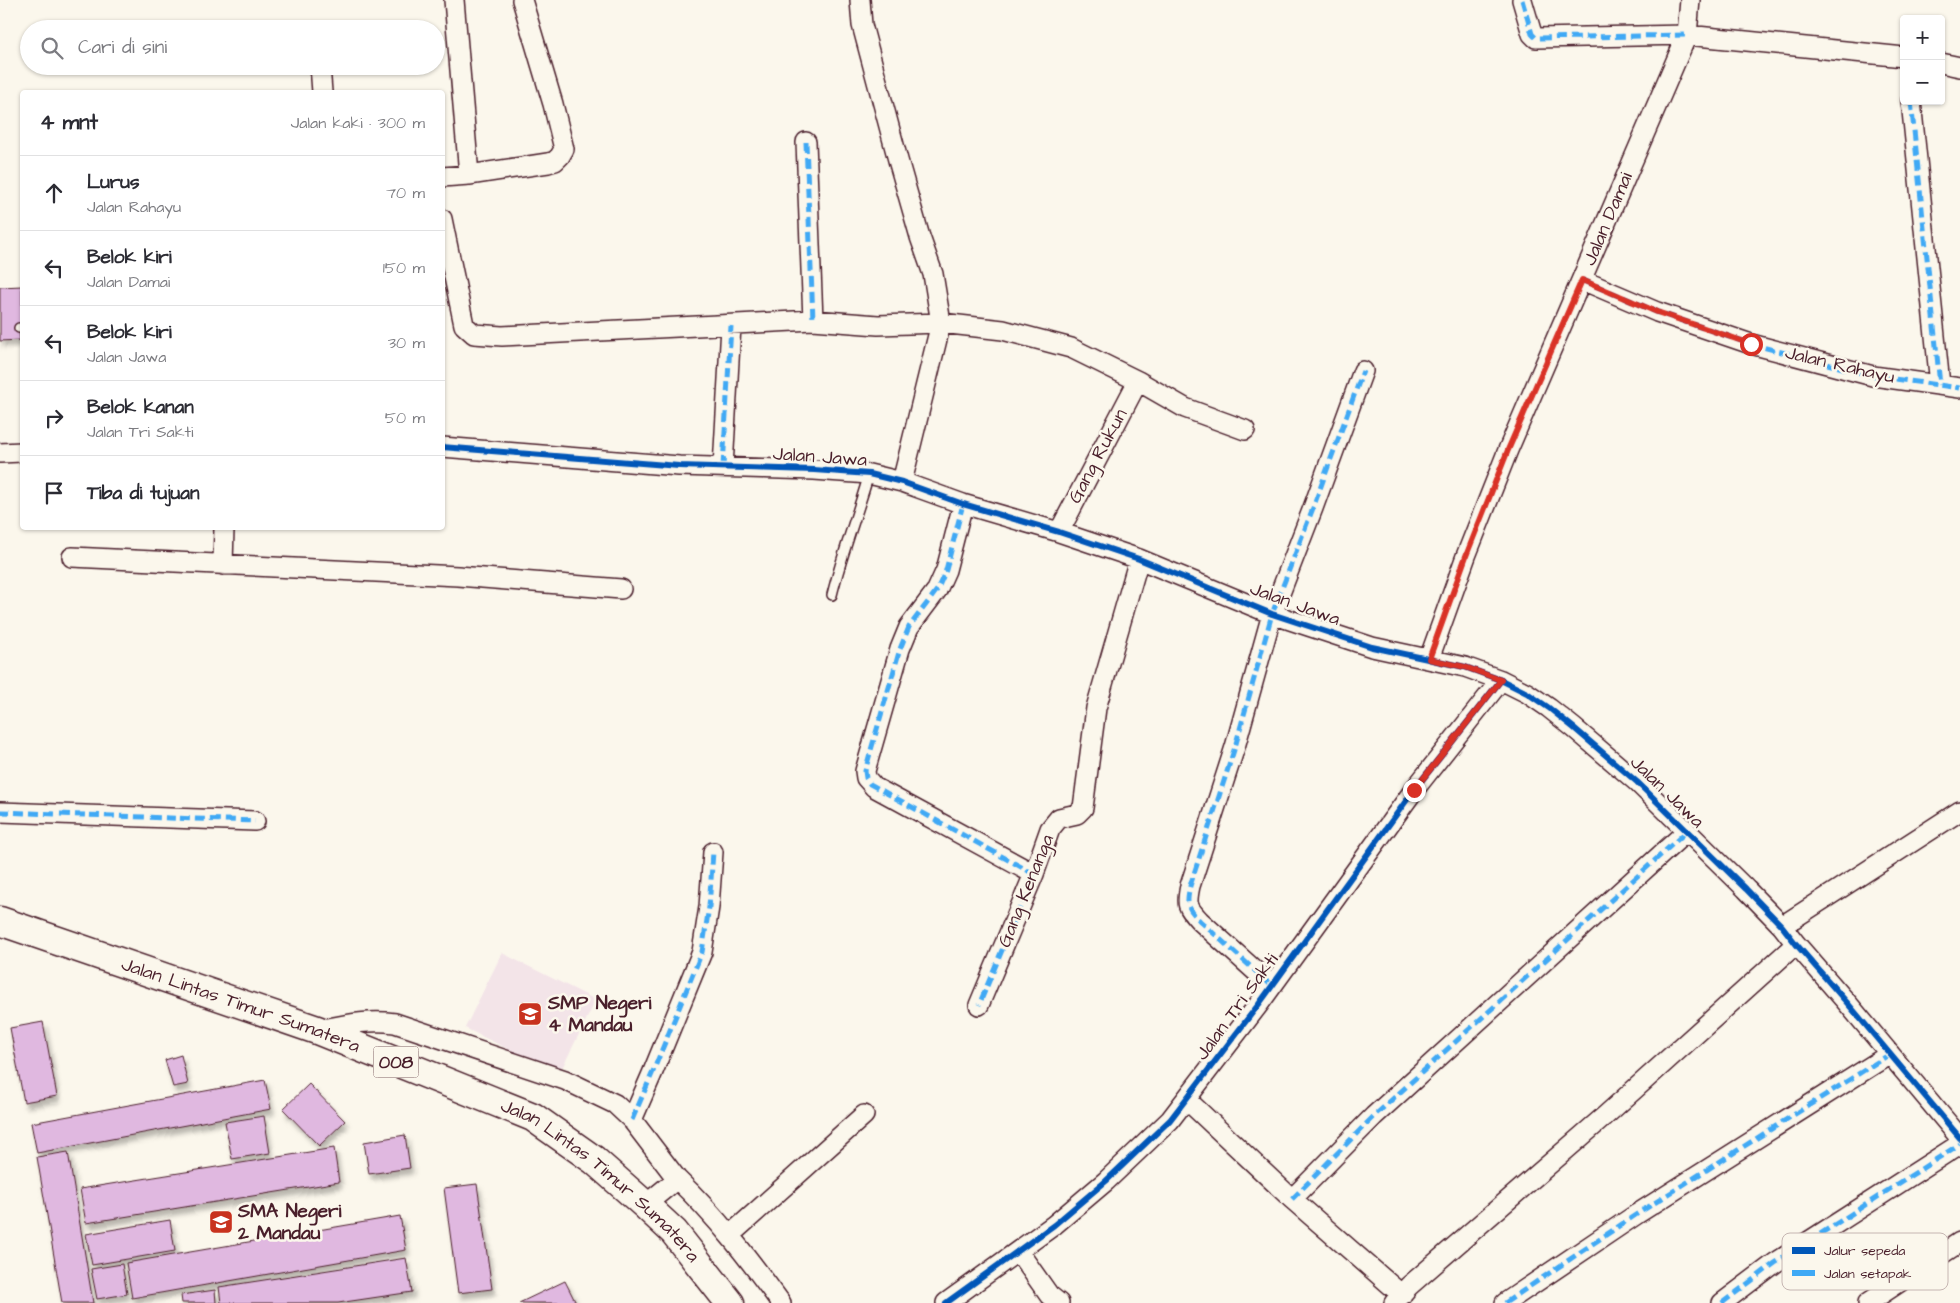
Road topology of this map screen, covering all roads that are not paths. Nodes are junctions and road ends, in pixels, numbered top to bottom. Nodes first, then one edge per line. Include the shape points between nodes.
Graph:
1 (454, 0) edge
2 (522, 0) edge
3 (860, 0) edge
4 (1522, 0) edge
5 (1690, 0) edge
6 (1687, 35) junction
7 (1900, 56) edge
8 (1945, 64) edge
9 (1960, 67) edge
10 (321, 75) edge
11 (322, 90) edge
12 (1911, 105) edge
13 (806, 142) dead end
14 (468, 175) junction
15 (445, 177) edge
16 (445, 233) edge
17 (1582, 280) junction
18 (813, 320) junction
19 (941, 323) junction
20 (730, 326) junction
21 (1363, 371) dead end
22 (1138, 381) junction
23 (1940, 385) junction
24 (1960, 388) edge
25 (1244, 430) dead end
26 (445, 447) edge
27 (20, 452) edge
28 (0, 453) edge
29 (723, 467) junction
30 (869, 474) junction
31 (902, 482) junction
32 (963, 504) junction
33 (224, 530) edge
34 (1059, 532) junction
35 (72, 558) dead end
36 (1139, 559) junction
37 (224, 565) junction
38 (622, 589) dead end
39 (832, 595) dead end
40 (1272, 614) junction
41 (1429, 659) junction
42 (1501, 680) junction
43 (1960, 811) edge
44 (0, 812) edge
45 (254, 821) dead end
46 (1687, 831) junction
47 (713, 852) dead end
48 (1034, 874) junction
49 (0, 921) edge
50 (1782, 926) junction
51 (1796, 944) junction
52 (1272, 986) junction
53 (979, 1005) dead end
54 (317, 1030) junction
55 (1890, 1054) junction
56 (1186, 1100) junction
57 (864, 1114) dead end
58 (632, 1120) junction
59 (1960, 1138) edge
60 (1960, 1144) edge
61 (677, 1179) junction
62 (1292, 1199) junction
63 (645, 1205) junction
64 (1823, 1233) edge
65 (730, 1235) junction
66 (1960, 1242) edge
67 (1948, 1250) edge
68 (1018, 1251) junction
69 (1782, 1259) edge
70 (1888, 1290) edge
71 (1398, 1299) edge
72 (730, 1303) edge
73 (781, 1303) edge
74 (946, 1303) edge
75 (1059, 1303) edge
76 (1505, 1303) edge
77 (1722, 1303) edge
78 (1868, 1303) edge

1 - 14 street
2 - 14 street via 564,149 555,161 548,163
3 - 19 street via 862,24 898,160 933,274
4 - 6 street via 1536,38
5 - 6 street, Jalan Damai
6 - 7 street
6 - 17 street, Jalan Damai
8 - 9 street
10 - 11 street
12 - 23 street
13 - 18 street
14 - 15 street
16 - 20 street via 464,325 474,334 502,336
17 - 23 street, Jalan Rahayu via 1657,312 1751,344 1873,376
17 - 41 street, Jalan Damai via 1508,450
18 - 19 street via 878,325
18 - 20 street
19 - 22 street via 1004,330 1071,348
19 - 31 street
20 - 29 street
21 - 40 street
22 - 25 street via 1186,408
22 - 34 street, Gang Rukun
23 - 24 street, Jalan Rahayu
26 - 29 street, Jalan Jawa
27 - 28 street
29 - 30 street, Jalan Jawa
30 - 31 street, Jalan Jawa
30 - 39 lane
31 - 32 street, Jalan Jawa
32 - 34 street, Jalan Jawa
32 - 48 street via 946,570 937,590 909,627 900,650 865,770 866,778 874,787
33 - 37 street
34 - 36 street, Jalan Jawa
35 - 37 street
36 - 40 street, Jalan Jawa
36 - 48 street, Gang Kenanga via 1096,708 1083,808 1077,814 1054,822
37 - 38 street via 458,576
40 - 41 street, Jalan Jawa via 1372,647
40 - 52 street via 1187,901 1200,922
41 - 42 street, Jalan Jawa
42 - 46 street, Jalan Jawa via 1556,713 1637,782
42 - 52 street, Jalan Tri Sakti via 1414,790
43 - 50 street
44 - 45 street
46 - 50 street, Jalan Jawa
46 - 62 street via 1374,1116
47 - 58 street via 702,952
48 - 53 street, Gang Kenanga
49 - 54 highway, Jalan Lintas Timur Sumatera / 008
50 - 51 street, Jalan Jawa
51 - 55 street, Jalan Jawa
51 - 71 street
52 - 56 street, Jalan Tri Sakti
54 - 58 street via 364,1021 395,1023 565,1080 615,1104
54 - 63 highway, Jalan Lintas Timur Sumatera / 008 via 533,1117 594,1160
55 - 59 street, Jalan Jawa
55 - 76 street via 1637,1214
56 - 62 street
56 - 68 street, Jalan Tri Sakti via 1170,1120 1106,1181
57 - 65 street
58 - 61 street
60 - 64 street
61 - 63 street
61 - 65 street
62 - 71 street
63 - 72 highway, Jalan Lintas Timur Sumatera / 008 via 674,1232
65 - 73 street
66 - 67 street
68 - 74 street, Jalan Tri Sakti
68 - 75 street
69 - 77 street
70 - 78 street

